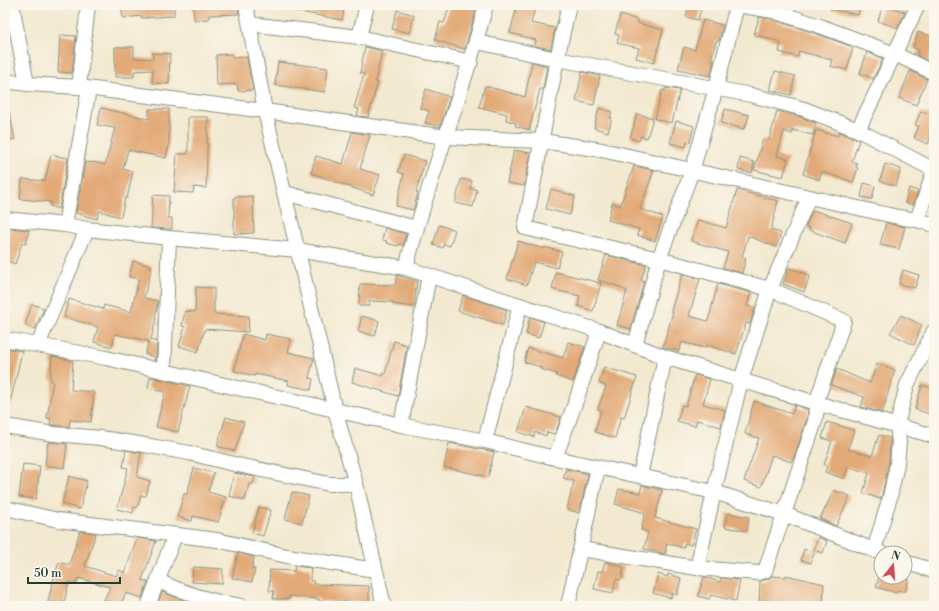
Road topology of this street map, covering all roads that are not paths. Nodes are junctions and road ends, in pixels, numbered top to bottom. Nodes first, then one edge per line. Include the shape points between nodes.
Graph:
1 (12, 5) edge
2 (88, 5) edge
3 (246, 5) edge
4 (367, 5) edge
5 (486, 5) edge
6 (569, 5) edge
7 (737, 5) edge
8 (918, 5) edge
9 (250, 24) junction
10 (359, 37) junction
11 (477, 42) junction
12 (895, 54) junction
13 (557, 59) junction
14 (471, 62) junction
15 (934, 73) edge
16 (5, 81) edge
17 (27, 84) junction
18 (84, 88) junction
19 (716, 88) junction
20 (265, 111) junction
21 (858, 130) junction
22 (446, 138) junction
23 (542, 141) junction
24 (934, 170) edge
25 (692, 171) junction
26 (285, 193) junction
27 (809, 196) junction
28 (5, 219) edge
29 (917, 220) junction
30 (65, 225) junction
31 (934, 225) edge
32 (416, 228) junction
33 (87, 229) junction
34 (169, 238) junction
35 (297, 250) junction
36 (659, 258) junction
37 (406, 268) junction
38 (429, 276) junction
39 (770, 289) junction
40 (520, 305) junction
41 (599, 330) junction
42 (934, 331) edge
43 (5, 339) edge
44 (635, 345) junction
45 (38, 346) junction
46 (665, 357) junction
47 (164, 372) junction
48 (741, 380) junction
49 (816, 402) junction
50 (335, 410) junction
51 (401, 425) junction
52 (898, 425) junction
53 (5, 426) edge
54 (934, 436) edge
55 (485, 441) junction
56 (555, 458) junction
57 (598, 467) junction
58 (640, 476) junction
59 (356, 484) junction
60 (714, 492) junction
61 (5, 508) edge
62 (784, 514) junction
63 (175, 535) junction
64 (880, 545) edge
65 (581, 549) junction
66 (873, 550) edge
67 (913, 564) edge
68 (697, 568) junction
69 (375, 570) junction
70 (934, 571) edge
71 (158, 581) junction
72 (148, 606) edge
73 (242, 606) edge
74 (384, 606) edge
75 (568, 606) edge

1 - 17 street
2 - 18 street
3 - 9 street
4 - 10 street
5 - 11 street
6 - 13 street
7 - 12 street via 773,11
7 - 19 street
8 - 12 street
9 - 10 street
9 - 20 street
10 - 14 street
11 - 13 street
11 - 14 street
12 - 15 street
12 - 21 street
13 - 19 street
13 - 23 street
14 - 22 street
16 - 17 street
17 - 18 street
18 - 20 street
18 - 30 street
19 - 21 street via 804,109
19 - 25 street
20 - 22 street
20 - 26 street
21 - 24 street
22 - 23 street
22 - 32 street
23 - 25 street via 602,150
23 - 36 street via 525,228
24 - 29 street
25 - 27 street
25 - 36 street
26 - 32 street
26 - 35 street
27 - 29 street via 898,218
27 - 39 street
28 - 30 street
29 - 31 street
30 - 33 street
32 - 37 street
33 - 34 street
33 - 45 street
34 - 35 street
34 - 47 street
35 - 37 street
35 - 50 street
36 - 39 street
36 - 44 street
37 - 38 street
38 - 40 street
38 - 51 street
39 - 48 street
39 - 49 street via 844,321
40 - 41 street
40 - 55 street
41 - 44 street
41 - 56 street
42 - 52 street via 907,386
43 - 45 street
44 - 46 street
45 - 47 street
46 - 48 street
46 - 58 street
47 - 50 street
48 - 49 street
48 - 60 street
49 - 52 street
49 - 62 street via 815,421
50 - 51 street
50 - 59 street
51 - 55 street
52 - 54 street
52 - 64 street via 897,464
53 - 59 street via 139,444 329,484
55 - 56 street
56 - 57 street
57 - 58 street
57 - 65 street
58 - 60 street
59 - 69 street
60 - 62 street
60 - 68 street
61 - 63 street via 58,520
62 - 66 street
62 - 68 street via 765,571 758,573
63 - 69 street via 217,540 287,556
63 - 71 street
65 - 68 street
65 - 75 street
67 - 70 street
69 - 74 street
71 - 72 street
71 - 73 street via 181,592

